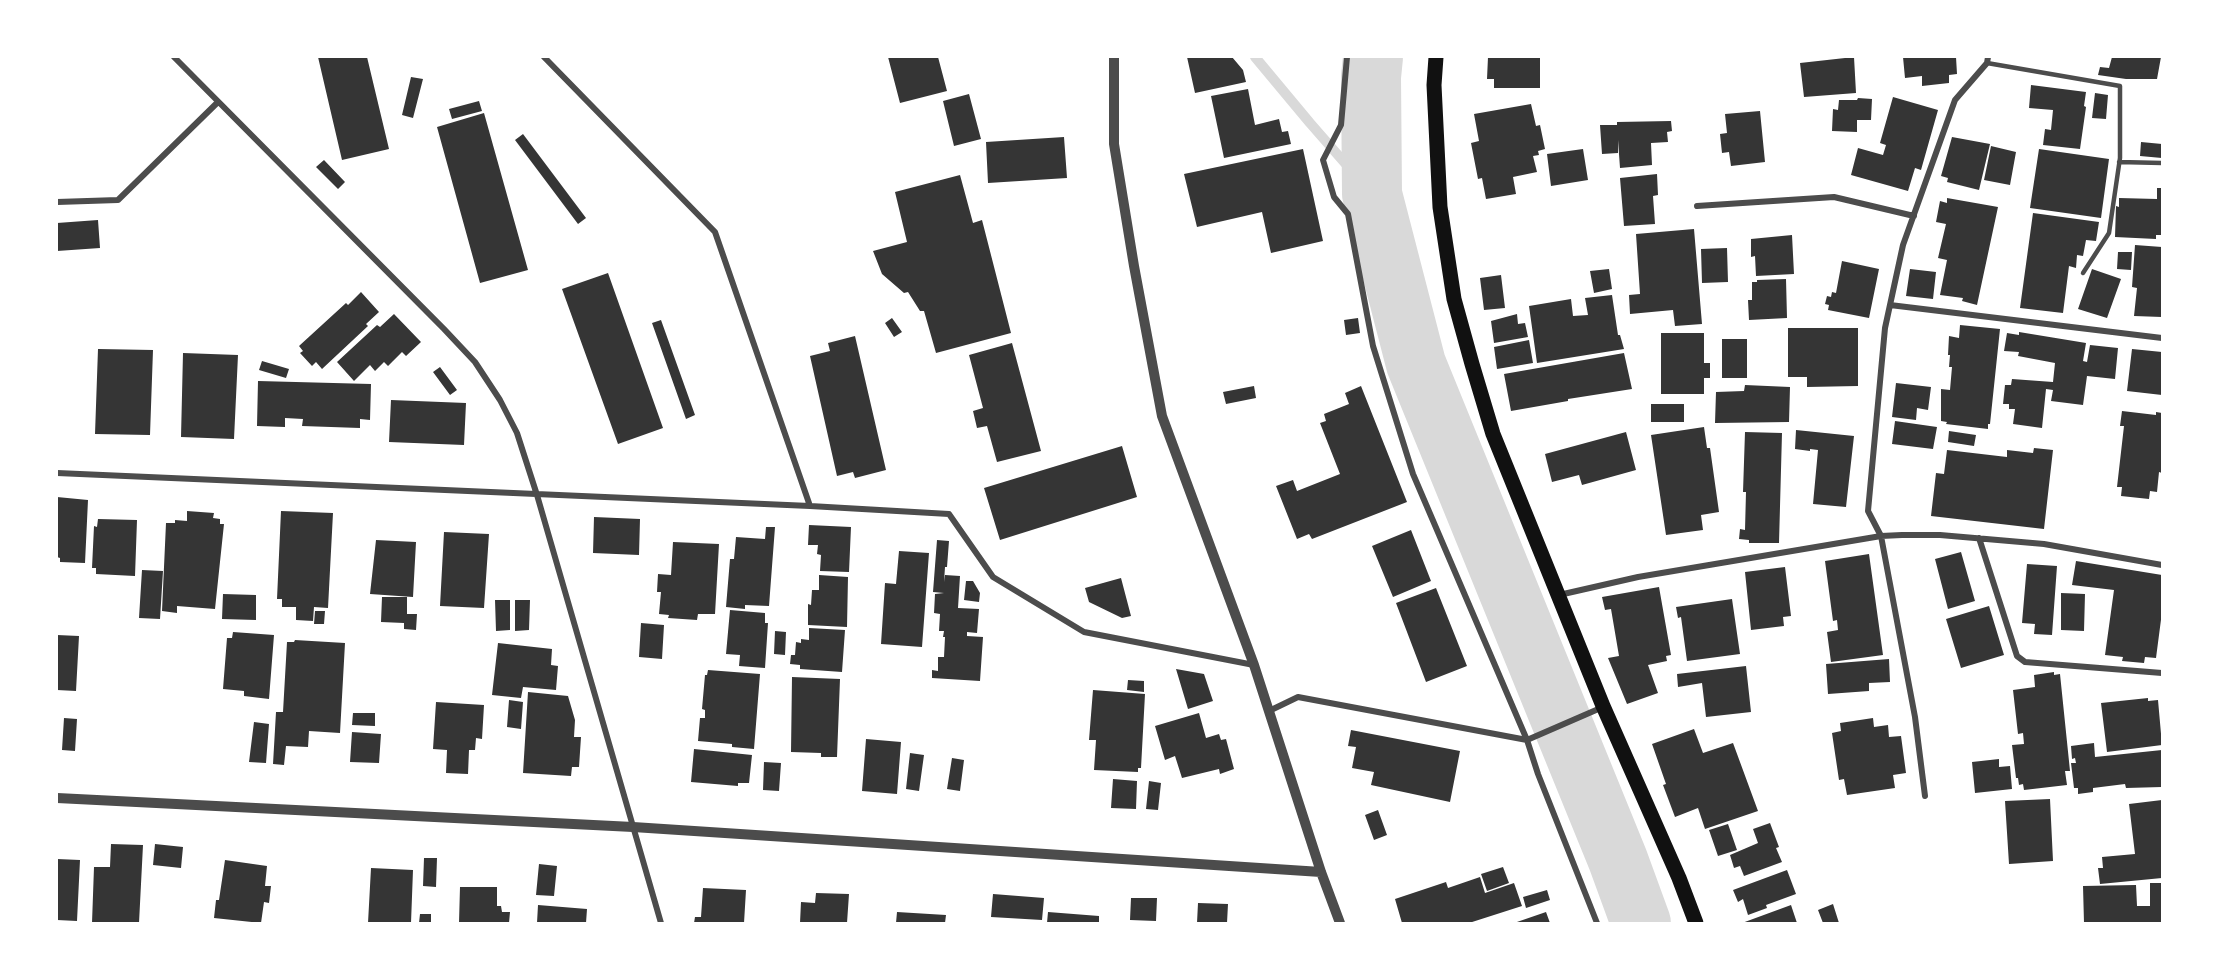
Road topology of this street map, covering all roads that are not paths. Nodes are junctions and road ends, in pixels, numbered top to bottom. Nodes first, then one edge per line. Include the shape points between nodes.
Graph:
1 (174, 57) edge
2 (544, 57) edge
3 (1114, 57) edge
4 (1347, 57) edge
5 (1436, 57) edge
6 (1988, 60) edge
7 (219, 102) junction
8 (2119, 162) junction
9 (2162, 164) edge
10 (57, 202) edge
11 (1697, 206) dead end
12 (1914, 216) junction
13 (2083, 273) dead end
14 (1890, 305) junction
15 (2162, 338) edge
16 (57, 473) edge
17 (537, 495) junction
18 (810, 506) junction
19 (1881, 537) junction
20 (1978, 538) junction
21 (2162, 565) edge
22 (1558, 595) junction
23 (1254, 665) junction
24 (2162, 673) edge
25 (1603, 706) junction
26 (1269, 711) junction
27 (1527, 740) junction
28 (1925, 796) dead end
29 (57, 798) edge
30 (633, 827) junction
31 (1321, 872) junction
32 (661, 923) edge
33 (1340, 923) edge
34 (1596, 923) edge
35 (1696, 923) edge

1 - 7 street
2 - 18 street via 715,232
3 - 23 street via 1114,144 1162,416
4 - 27 street via 1341,125 1323,160 1334,197 1348,214 1372,346 1413,474
5 - 22 main road via 1440,207 1454,299 1493,434
6 - 8 lane via 2120,86
6 - 12 street via 1955,100
7 - 10 street via 118,200
7 - 17 street via 475,362 517,433
8 - 9 lane
8 - 13 lane via 2109,233
11 - 12 street via 1834,197
12 - 14 street via 1903,245
14 - 15 street
14 - 19 street via 1868,511
16 - 17 street
17 - 18 street
17 - 30 street
18 - 23 street via 949,514 993,577 1084,632
19 - 20 street via 1940,534
19 - 22 street via 1638,577
19 - 28 street via 1915,717
20 - 21 street via 2044,544
20 - 24 street via 2016,656 2025,662
22 - 25 main road
23 - 26 street
25 - 27 street
25 - 35 main road
26 - 27 street via 1298,697
26 - 31 street
27 - 34 street
29 - 30 street
30 - 31 street
30 - 32 street
31 - 33 street

